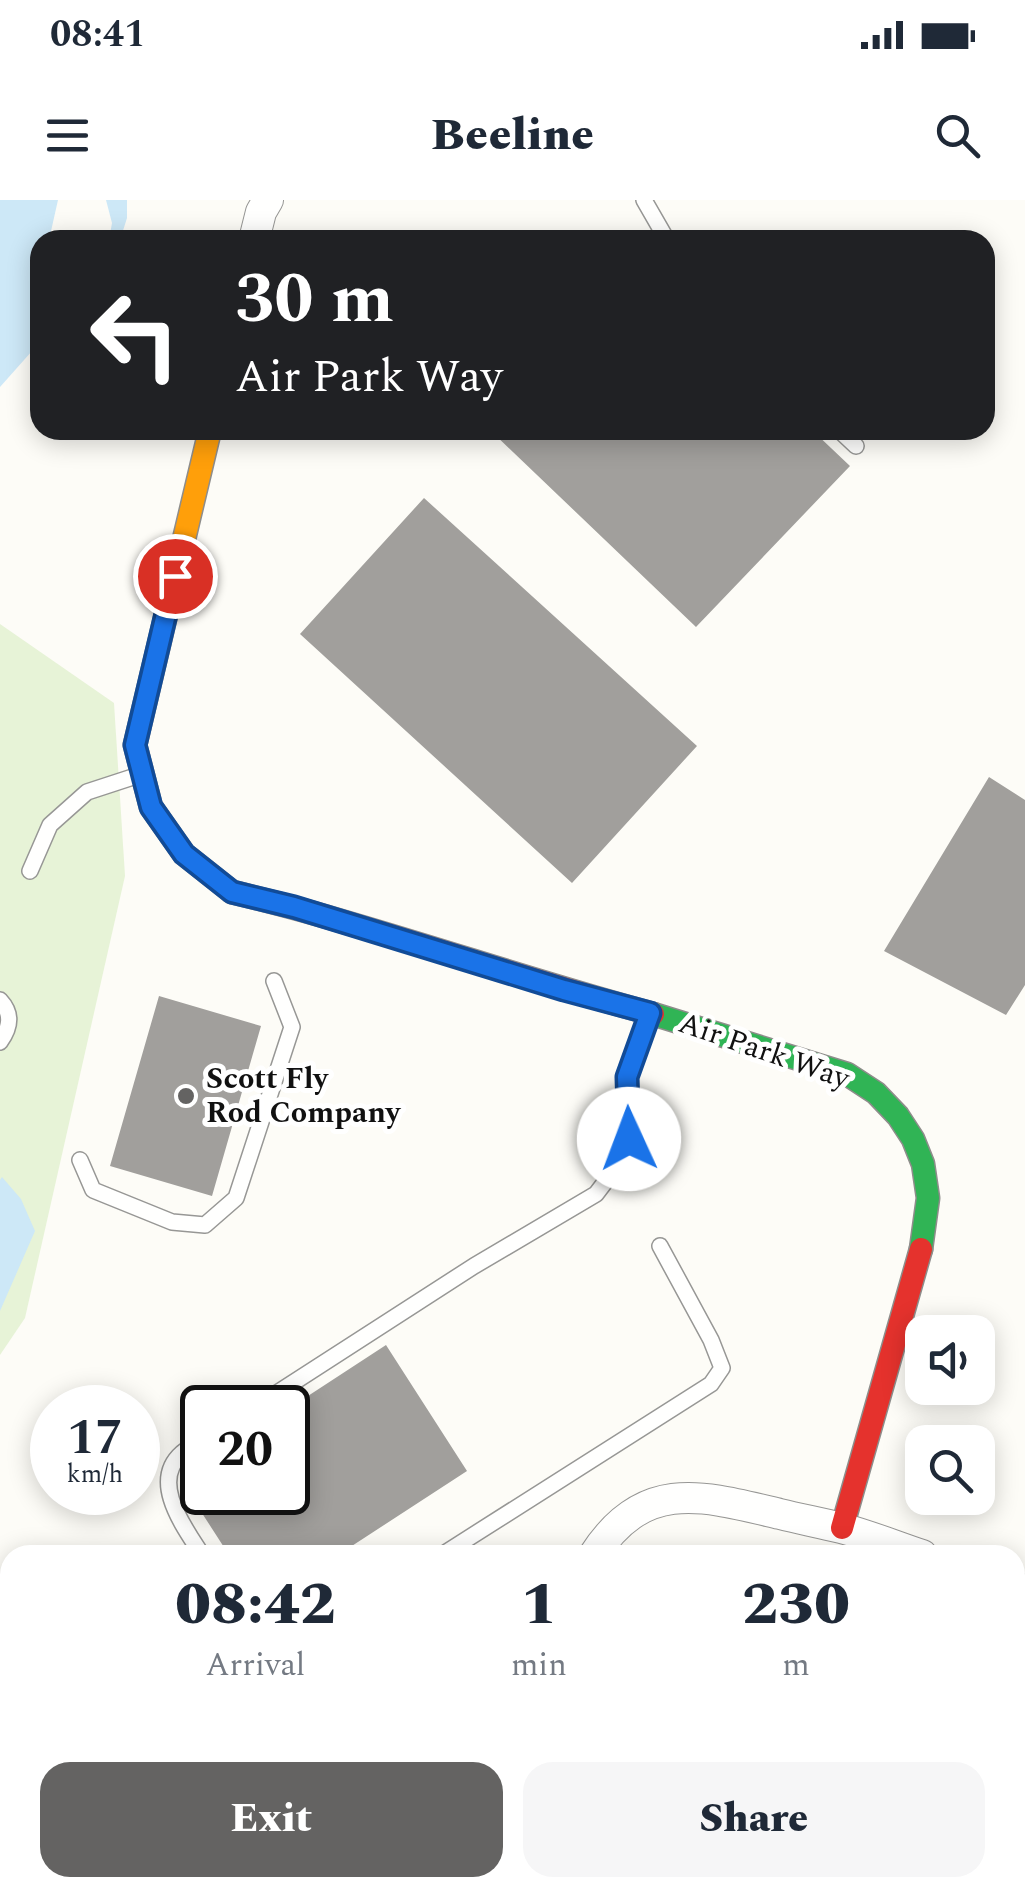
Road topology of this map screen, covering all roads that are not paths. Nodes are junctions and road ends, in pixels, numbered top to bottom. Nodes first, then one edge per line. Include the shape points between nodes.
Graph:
1 (268, 200) edge
2 (644, 200) edge
3 (256, 230) edge
4 (662, 230) edge
5 (208, 440) edge
6 (850, 440) edge
7 (856, 446) dead end
8 (143, 774) junction
9 (30, 871) dead end
10 (274, 981) dead end
11 (0, 1000) edge
12 (650, 1013) junction
13 (0, 1042) edge
14 (80, 1160) dead end
15 (660, 1246) dead end
16 (290, 1385) edge
17 (180, 1454) edge
18 (842, 1528) junction
19 (196, 1545) edge
20 (458, 1545) edge
21 (600, 1545) edge
22 (892, 1545) edge

1 - 3 street
2 - 4 lane
5 - 8 street, Air Park Way via 135,745
6 - 7 lane
8 - 9 lane via 88,792 50,826
8 - 12 street, Air Park Way via 151,807 184,854 232,892
10 - 14 lane via 292,1027 236,1198 205,1225 172,1222 93,1190
11 - 13 lane via 10,1026
12 - 16 lane via 627,1077 629,1139 596,1194
12 - 18 street, Air Park Way via 847,1074 898,1116 923,1164 928,1198 922,1244
15 - 20 lane via 722,1368 711,1384
17 - 19 lane via 168,1478 175,1512
18 - 21 street via 688,1496 628,1517
18 - 22 street

